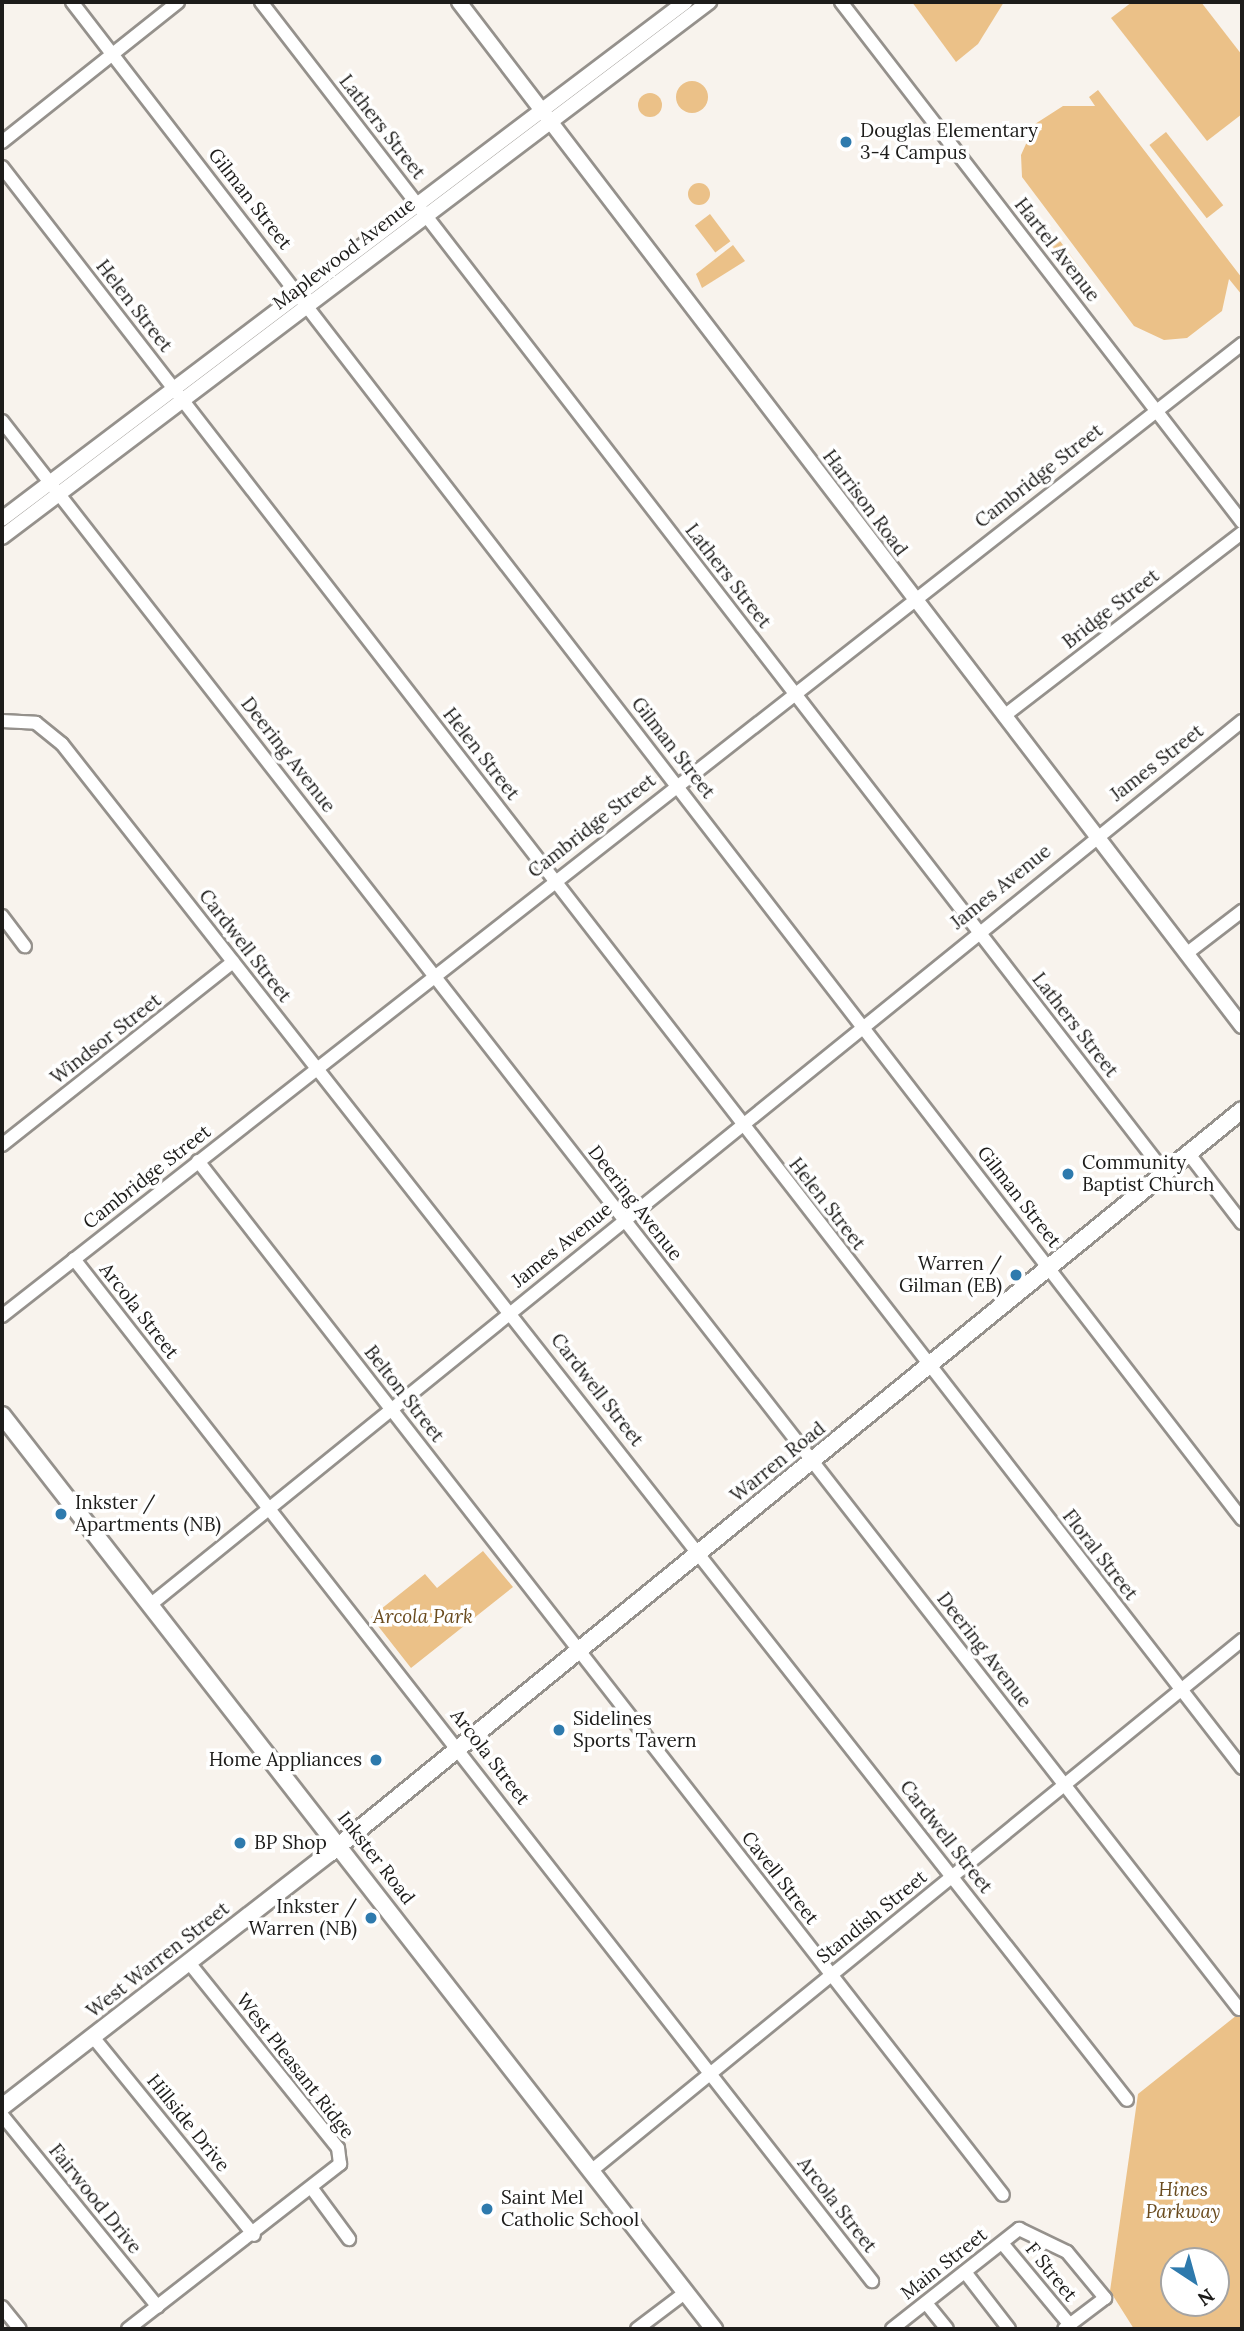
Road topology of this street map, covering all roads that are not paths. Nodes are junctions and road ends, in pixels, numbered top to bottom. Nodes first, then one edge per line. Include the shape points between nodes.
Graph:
1 (72, 2) edge
2 (178, 2) edge
3 (261, 2) edge
4 (458, 2) edge
5 (685, 2) edge
6 (709, 2) edge
7 (841, 2) edge
8 (113, 54) junction
9 (545, 117) junction
10 (2, 142) edge
11 (2, 167) edge
12 (422, 210) junction
13 (299, 294) junction
14 (308, 306) junction
15 (1242, 344) edge
16 (179, 394) junction
17 (1155, 411) junction
18 (2, 421) edge
19 (49, 482) junction
20 (60, 493) junction
21 (2, 519) edge
22 (1242, 522) edge
23 (1242, 533) edge
24 (2, 537) edge
25 (912, 598) junction
26 (793, 692) junction
27 (1004, 716) junction
28 (2, 721) edge
29 (1242, 721) edge
30 (676, 784) junction
31 (1095, 835) junction
32 (554, 880) junction
33 (1242, 911) edge
34 (2, 916) edge
35 (977, 931) junction
36 (25, 946) dead end
37 (1186, 954) junction
38 (233, 962) junction
39 (434, 975) junction
40 (862, 1025) junction
41 (1242, 1026) edge
42 (318, 1067) junction
43 (1242, 1110) edge
44 (741, 1124) junction
45 (2, 1145) edge
46 (1189, 1154) junction
47 (198, 1161) junction
48 (1165, 1173) junction
49 (623, 1219) junction
50 (1242, 1223) edge
51 (74, 1259) junction
52 (1049, 1268) junction
53 (510, 1311) junction
54 (2, 1316) edge
55 (928, 1367) junction
56 (390, 1408) junction
57 (2, 1415) edge
58 (811, 1462) junction
59 (269, 1506) junction
60 (1242, 1519) edge
61 (701, 1551) junction
62 (150, 1605) junction
63 (1242, 1640) edge
64 (579, 1651) junction
65 (1181, 1690) junction
66 (458, 1748) junction
67 (1242, 1768) edge
68 (1065, 1785) junction
69 (339, 1845) junction
70 (953, 1877) junction
71 (188, 1963) junction
72 (831, 1976) junction
73 (1238, 2010) dead end
74 (93, 2036) junction
75 (710, 2075) junction
76 (1127, 2100) dead end
77 (2, 2107) edge
78 (2, 2115) edge
79 (591, 2171) junction
80 (313, 2190) junction
81 (1003, 2195) dead end
82 (254, 2235) junction
83 (349, 2239) dead end
84 (1002, 2243) junction
85 (965, 2272) junction
86 (872, 2281) dead end
87 (686, 2292) junction
88 (926, 2303) junction
89 (2, 2307) edge
90 (158, 2307) junction
91 (1067, 2327) edge
92 (20, 2329) edge
93 (128, 2329) edge
94 (637, 2329) edge
95 (714, 2329) edge
96 (892, 2329) edge
97 (947, 2329) edge
98 (1009, 2329) edge

1 - 8 street, Gilman Street
2 - 8 street
3 - 12 street, Lathers Street
4 - 9 street, Harrison Road
5 - 9 street, Maplewood Avenue
6 - 9 street, Maplewood Avenue
7 - 17 street, Hartel Avenue
8 - 10 street
8 - 13 street, Gilman Street
9 - 12 street, Maplewood Avenue
9 - 25 street, Harrison Road
11 - 16 street, Helen Street
12 - 13 street, Maplewood Avenue
12 - 14 street, Maplewood Avenue
12 - 26 street, Lathers Street
13 - 14 street, Gilman Street
13 - 16 street, Maplewood Avenue
14 - 16 street, Maplewood Avenue
14 - 30 street, Gilman Street
15 - 17 street, Cambridge Street
16 - 19 street, Maplewood Avenue
16 - 20 street, Maplewood Avenue
16 - 32 street, Helen Street
17 - 22 street, Hartel Avenue
17 - 25 street, Cambridge Street
18 - 19 street, Deering Avenue
19 - 20 street, Deering Avenue
19 - 21 street, Maplewood Avenue
20 - 24 street, Maplewood Avenue
20 - 39 street, Deering Avenue
23 - 27 street, Bridge Street
25 - 26 street, Cambridge Street
25 - 27 street, Harrison Road
26 - 30 street, Cambridge Street
26 - 35 street, Lathers Street
27 - 31 street, Harrison Road
28 - 38 street, Cardwell Street via 24,720 62,744
29 - 31 street, James Street
30 - 32 street, Cambridge Street
30 - 40 street, Gilman Street
31 - 35 street, James Avenue
31 - 37 street, Harrison Road
32 - 39 street, Cambridge Street
32 - 44 street, Helen Street
33 - 37 street
34 - 36 street
35 - 40 street, James Avenue
35 - 48 street, Lathers Street
37 - 41 street, Harrison Road
38 - 42 street, Cardwell Street
38 - 45 street, Windsor Street
39 - 42 street, Cambridge Street
39 - 49 street, Deering Avenue
40 - 44 street, James Avenue
40 - 52 street, Gilman Street
42 - 47 street, Cambridge Street
42 - 53 street, Cardwell Street
43 - 46 main road, Warren Road
44 - 49 street, James Avenue
44 - 55 street, Helen Street
46 - 48 main road, Warren Road
46 - 50 street
47 - 51 street, Cambridge Street
47 - 56 street, Belton Street
48 - 52 main road, Warren Road
49 - 53 street, James Avenue
49 - 58 street, Deering Avenue
51 - 54 street, Cambridge Street
51 - 59 street, Arcola Street
52 - 55 main road, Warren Road
52 - 60 street, Gilman Street
53 - 56 street, James Avenue
53 - 61 street, Cardwell Street
55 - 58 main road, Warren Road
55 - 65 street, Floral Street
56 - 59 street, James Avenue
56 - 64 street, Belton Street
57 - 62 main road, Inkster Road
58 - 61 main road, Warren Road
58 - 68 street, Deering Avenue
59 - 62 street, James Avenue
59 - 66 street, Arcola Street
61 - 64 main road, Warren Road
61 - 70 street, Cardwell Street
62 - 69 main road, Inkster Road
63 - 65 street, Standish Street
64 - 66 main road, Warren Road
64 - 72 street, Cavell Street
65 - 67 street, Floral Street
65 - 68 street, Standish Street
66 - 69 main road, Warren Road
66 - 75 street, Arcola Street
68 - 70 street, Standish Street
68 - 73 street, Deering Avenue
69 - 71 main road, West Warren Street
69 - 79 main road, Inkster Road
70 - 72 street, Standish Street
70 - 76 street, Cardwell Street
71 - 74 main road, West Warren Street
71 - 80 street, West Pleasant Ridge via 338,2148 337,2170
72 - 75 street, Standish Street
72 - 81 street, Cavell Street
74 - 77 main road, West Warren Street
74 - 82 street, Hillside Drive
75 - 79 street, Standish Street
75 - 86 street, Arcola Street
78 - 90 street, Fairwood Drive
79 - 87 main road, Inkster Road
80 - 82 street, West Pleasant Ridge
80 - 83 street
82 - 90 street, West Pleasant Ridge
84 - 85 street, Main Street
84 - 91 street, F Street
84 - 91 street, Main Street via 1020,2229 1067,2252 1105,2298
85 - 88 street, Main Street
85 - 98 street
87 - 94 street
87 - 95 main road, Inkster Road
88 - 96 street, Main Street
88 - 97 street
89 - 92 street
90 - 93 street, West Pleasant Ridge

